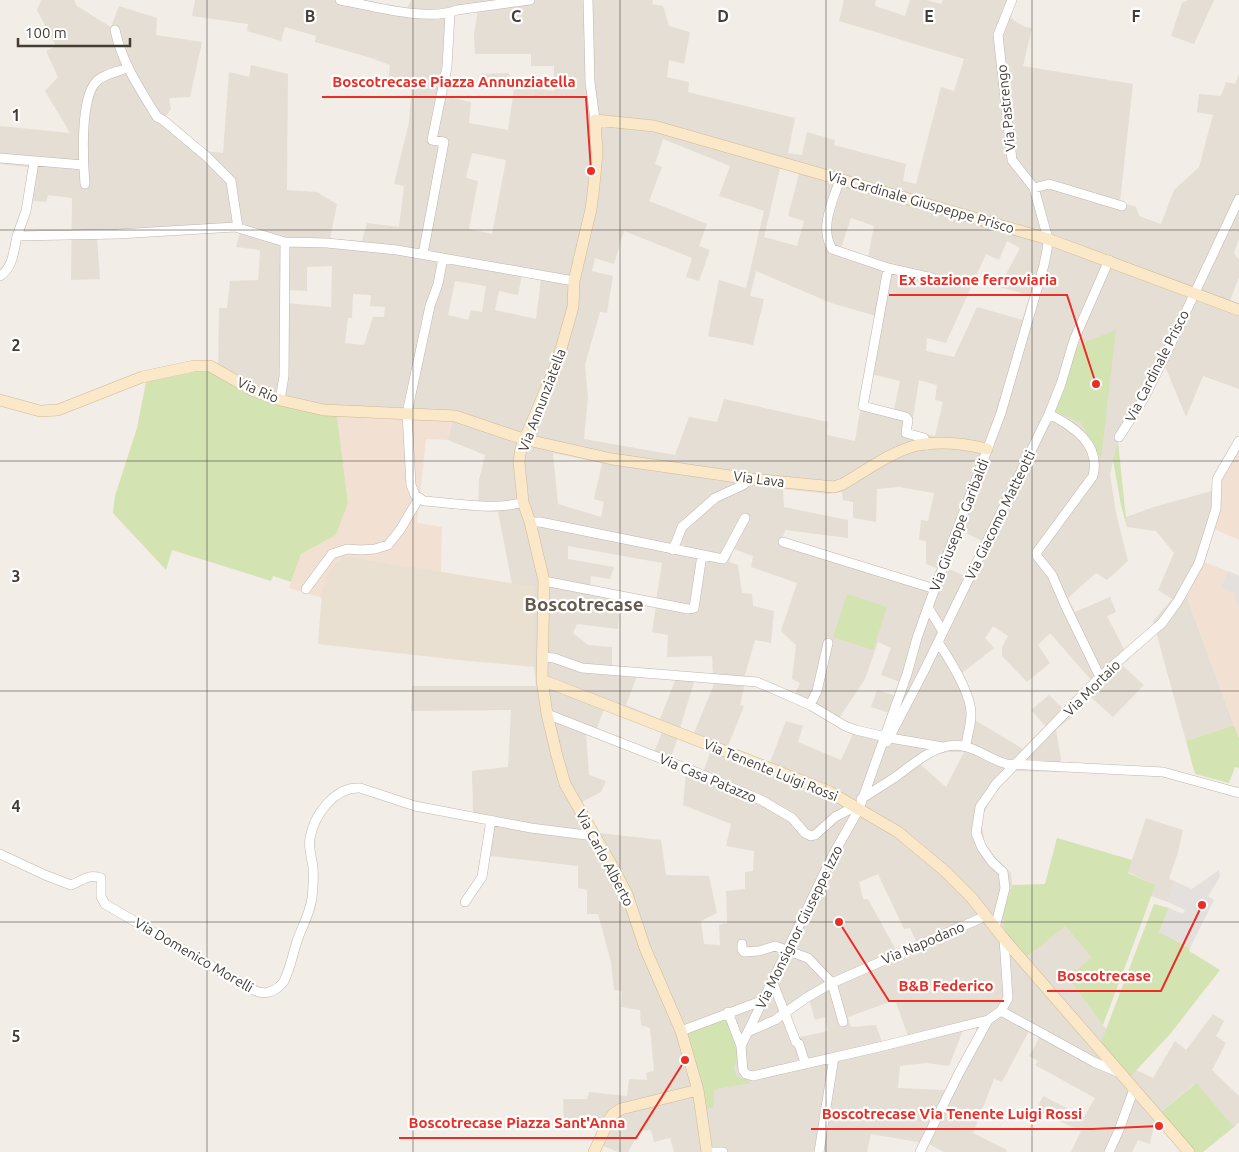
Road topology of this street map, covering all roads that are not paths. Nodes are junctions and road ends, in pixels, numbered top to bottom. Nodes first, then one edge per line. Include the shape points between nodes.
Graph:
1 (340, 0) edge
2 (530, 0) edge
3 (588, 0) edge
4 (1011, 0) edge
5 (450, 13) junction
6 (115, 30) dead end
7 (127, 68) junction
8 (595, 120) junction
9 (0, 158) edge
10 (34, 162) junction
11 (83, 164) junction
12 (840, 179) junction
13 (84, 184) dead end
14 (1034, 188) junction
15 (1239, 199) edge
16 (1122, 206) dead end
17 (238, 228) junction
18 (17, 236) junction
19 (1048, 239) junction
20 (285, 242) junction
21 (423, 254) junction
22 (443, 258) junction
23 (1109, 260) junction
24 (888, 268) junction
25 (0, 276) edge
26 (932, 278) dead end
27 (574, 281) junction
28 (1194, 294) junction
29 (1239, 310) edge
30 (0, 400) edge
31 (280, 400) junction
32 (407, 413) junction
33 (1049, 414) junction
34 (1119, 437) dead end
35 (523, 440) junction
36 (1239, 441) edge
37 (928, 445) junction
38 (987, 450) junction
39 (751, 479) junction
40 (419, 498) junction
41 (523, 502) junction
42 (745, 518) dead end
43 (530, 522) junction
44 (783, 542) dead end
45 (673, 550) junction
46 (702, 556) junction
47 (544, 581) junction
48 (935, 589) junction
49 (306, 590) dead end
50 (928, 607) junction
51 (943, 632) junction
52 (938, 642) junction
53 (828, 643) dead end
54 (542, 657) junction
55 (1100, 678) junction
56 (542, 680) junction
57 (810, 705) junction
58 (547, 714) junction
59 (887, 737) junction
60 (966, 746) junction
61 (943, 747) junction
62 (1016, 764) junction
63 (1239, 793) edge
64 (858, 805) junction
65 (491, 820) junction
66 (593, 834) junction
67 (0, 854) edge
68 (465, 902) dead end
69 (986, 916) junction
70 (995, 928) junction
71 (1004, 939) junction
72 (742, 944) dead end
73 (788, 950) junction
74 (773, 983) junction
75 (832, 983) junction
76 (764, 1000) junction
77 (728, 1012) junction
78 (1001, 1012) junction
79 (785, 1014) junction
80 (988, 1020) junction
81 (843, 1022) dead end
82 (680, 1031) junction
83 (750, 1031) junction
84 (741, 1046) junction
85 (834, 1057) junction
86 (805, 1063) junction
87 (1120, 1073) junction
88 (1134, 1089) junction
89 (698, 1090) junction
90 (594, 1152) edge
91 (707, 1152) edge
92 (713, 1152) edge
93 (723, 1152) edge
94 (819, 1152) edge
95 (920, 1152) edge
96 (1109, 1152) edge
97 (1189, 1152) edge

1 - 5 street via 407,12
2 - 5 street
3 - 8 street via 590,82
4 - 14 street, Via Pastrengo via 998,35 1012,160
5 - 21 street via 447,67 432,140 444,142
6 - 7 street
7 - 11 street via 94,83 86,101
7 - 17 street via 157,117 206,156 231,181
8 - 12 street, Via Cardinale Giuspeppe Prisco via 654,126
8 - 27 street, Via Annunziatella via 591,209
9 - 10 street
10 - 11 street
10 - 18 street via 26,210
11 - 13 street
12 - 19 street, Via Cardinale Giuspeppe Prisco
12 - 24 street via 826,221 832,249
14 - 16 street via 1049,184
14 - 19 street, Via Pastrengo
15 - 28 street, Via Cardinale Prisco
17 - 18 street
17 - 20 street
18 - 25 street via 12,260
19 - 23 street, Via Cardinale Giuspeppe Prisco
19 - 38 street, Via Giuseppe Garibaldi via 1044,265
20 - 21 street via 327,243
20 - 31 street via 284,376
21 - 22 street
22 - 27 street
22 - 32 street
23 - 28 street, Via Cardinale Giuspeppe Prisco
23 - 33 street, Via Giacomo Matteotti via 1074,340 1062,384
24 - 26 street
24 - 37 street via 863,406 906,417 906,432 924,438
27 - 35 street, Via Annunziatella via 573,307 566,336
28 - 29 street, Via Cardinale Giuspeppe Prisco
28 - 34 street, Via Cardinale Prisco via 1144,398
30 - 31 street, Via Rio via 40,411 58,410 142,377 194,366 210,366 248,388
31 - 32 street, Via Rio via 324,410
32 - 35 street, Via Rio via 455,416
32 - 40 street via 411,485
33 - 51 street, Via Giacomo Matteotti
33 - 55 street via 1080,433 1096,466 1093,476 1037,556 1052,575
35 - 39 street, Via Lava via 612,459
35 - 41 street, Via Annunziatella via 519,462
36 - 55 street, Via Mortaio via 1217,479 1216,508 1199,563 1178,601 1162,623
37 - 38 street, Via Lava via 964,444
37 - 39 street, Via Lava via 897,453 834,487
38 - 48 street, Via Giuseppe Garibaldi
39 - 45 street via 715,498 682,527
40 - 41 street via 498,506
40 - 49 street via 388,544 375,549 347,549 332,554
41 - 43 street, Via Annunziatella
42 - 46 street via 723,559
43 - 45 street
43 - 47 street, Via Annunziatella
44 - 48 street
45 - 46 street
46 - 47 street via 694,608 688,609
47 - 54 street, Via Annunziatella
48 - 50 street, Via Giuseppe Garibaldi
50 - 51 street
50 - 59 street, Via Giuseppe Garibaldi
51 - 52 street, Via Giacomo Matteotti
52 - 59 street, Via Giacomo Matteotti
52 - 60 street via 954,666 970,704
53 - 57 street via 817,691
54 - 56 street, Via Annunziatella
54 - 57 street via 582,668 758,682
55 - 62 street, Via Mortaio
56 - 58 street, Via Carlo Alberto
56 - 64 street, Via Tenente Luigi Rossi
57 - 59 street via 845,726
58 - 64 street, Via Casa Patazzo via 761,800 792,818 811,836 835,817
58 - 66 street, Via Carlo Alberto via 565,784
59 - 61 street
59 - 64 street, Via Giacomo Matteotti
60 - 61 street
60 - 62 street via 998,762
61 - 64 street via 929,752
62 - 63 street via 1163,772
62 - 70 street, Via Mortaio via 980,807 976,833 982,848 1003,872 1006,888
64 - 69 street, Via Tenente Luigi Rossi via 898,832 946,872
64 - 73 street, Via Monsignor Giuseppe Izzo
65 - 66 street, Via Domenico Morelli
65 - 67 street, Via Domenico Morelli via 415,806 360,788 335,795 314,824 310,838 314,883 310,909 284,981 278,988 264,993 244,986 105,904 101,897 101,878 93,876 71,885
65 - 68 street via 482,877
66 - 82 street, Via Carlo Alberto via 627,894 645,948
69 - 70 street, Via Tenente Luigi Rossi
69 - 75 street, Via Napodano
70 - 71 street, Via Tenente Luigi Rossi
71 - 78 street via 1008,998
71 - 87 street, Via Tenente Luigi Rossi
72 - 73 street via 744,952 775,946
73 - 74 street, Via Monsignor Giuseppe Izzo
73 - 75 street via 813,961
74 - 76 street, Via Monsignor Giuseppe Izzo
74 - 79 street
75 - 79 street, Via Napodano
75 - 81 street
76 - 77 street
76 - 83 street, Via Monsignor Giuseppe Izzo
77 - 82 street
77 - 84 street
78 - 80 street
78 - 87 street
79 - 83 street, Via Napodano
79 - 86 street
80 - 85 street
80 - 95 street
82 - 89 street, Via Carlo Alberto
83 - 84 street, Via Monsignor Giuseppe Izzo
84 - 86 street via 743,1070 753,1076
85 - 86 street
85 - 94 street
87 - 88 street, Via Tenente Luigi Rossi
88 - 96 street
88 - 97 street, Via Tenente Luigi Rossi
89 - 90 street via 621,1109 613,1114
89 - 91 street, Via Carlo Alberto
92 - 93 street

